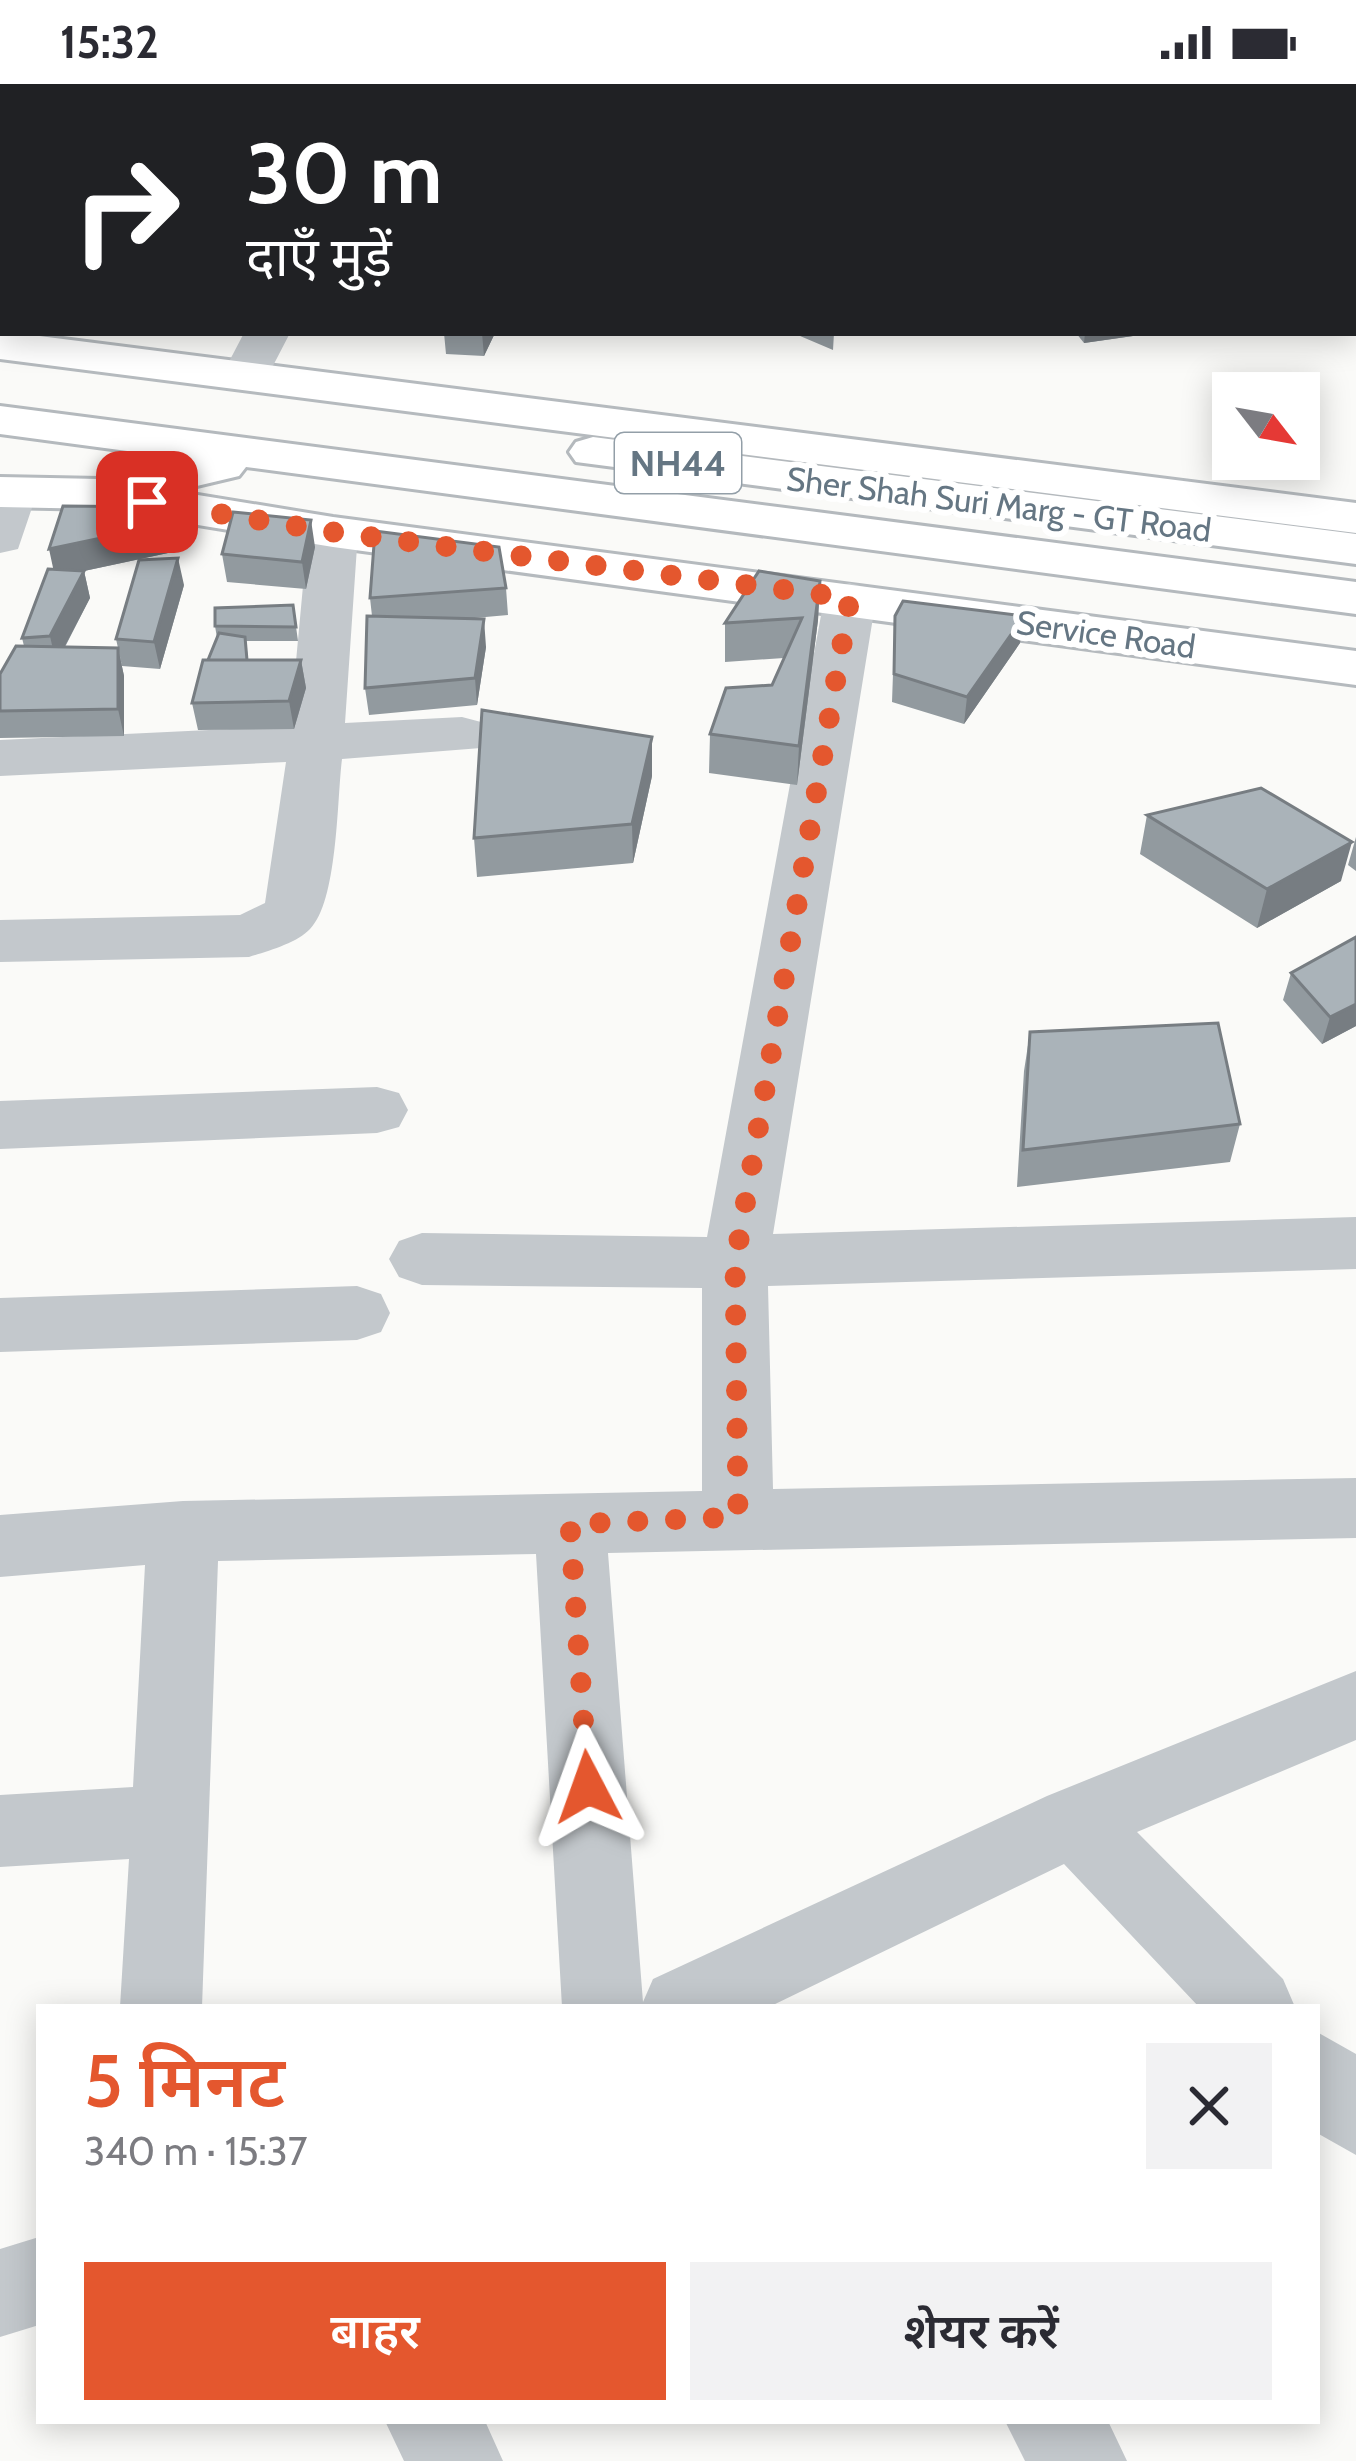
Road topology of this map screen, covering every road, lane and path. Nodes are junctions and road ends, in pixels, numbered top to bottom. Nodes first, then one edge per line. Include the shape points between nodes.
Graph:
1 (0, 345) edge
2 (256, 354) edge
3 (0, 376) edge
4 (0, 420) edge
5 (266, 455) junction
6 (100, 494) junction
7 (4, 508) edge
8 (1356, 518) edge
9 (333, 532) junction
10 (1356, 549) edge
11 (850, 598) junction
12 (1356, 598) edge
13 (1356, 668) edge
14 (462, 735) dead end
15 (316, 744) junction
16 (0, 758) edge
17 (0, 941) edge
18 (377, 1110) dead end
19 (0, 1125) edge
20 (1356, 1243) edge
21 (422, 1259) dead end
22 (735, 1263) junction
23 (357, 1313) dead end
24 (0, 1325) edge
25 (1356, 1508) edge
26 (738, 1517) junction
27 (570, 1524) junction
28 (183, 1531) junction
29 (0, 1546) edge
30 (1356, 1705) edge
31 (169, 1821) junction
32 (1074, 1821) junction
33 (0, 1831) edge
34 (161, 2004) edge
35 (603, 2004) edge
36 (697, 2004) edge
37 (1251, 2004) edge
38 (1320, 2075) edge
39 (1356, 2113) edge
40 (36, 2282) edge
41 (0, 2293) edge
42 (432, 2424) edge
43 (1052, 2424) edge
44 (458, 2461) edge
45 (1082, 2461) edge

1 - 2 main road
2 - 8 main road
3 - 10 main road, Sher Shah Suri Marg - GT Road / NH44
4 - 5 main road, NH44
5 - 6 main road
5 - 12 main road, Sher Shah Suri Marg - GT Road / NH44
6 - 7 main road, Service Road
6 - 9 main road, Service Road
9 - 11 main road, Service Road
9 - 15 street
11 - 13 main road, Service Road
11 - 22 street
14 - 15 street
15 - 16 street
15 - 17 street via 298,892 289,916 270,929 211,939
18 - 19 street
20 - 22 street
21 - 22 street
22 - 26 street
23 - 24 street
25 - 26 street
26 - 27 street
27 - 28 street
27 - 35 street
28 - 29 street
28 - 31 street
30 - 32 street
31 - 33 street
31 - 34 street
32 - 36 street
32 - 37 street
38 - 39 street
40 - 41 street
42 - 44 street
43 - 45 street

